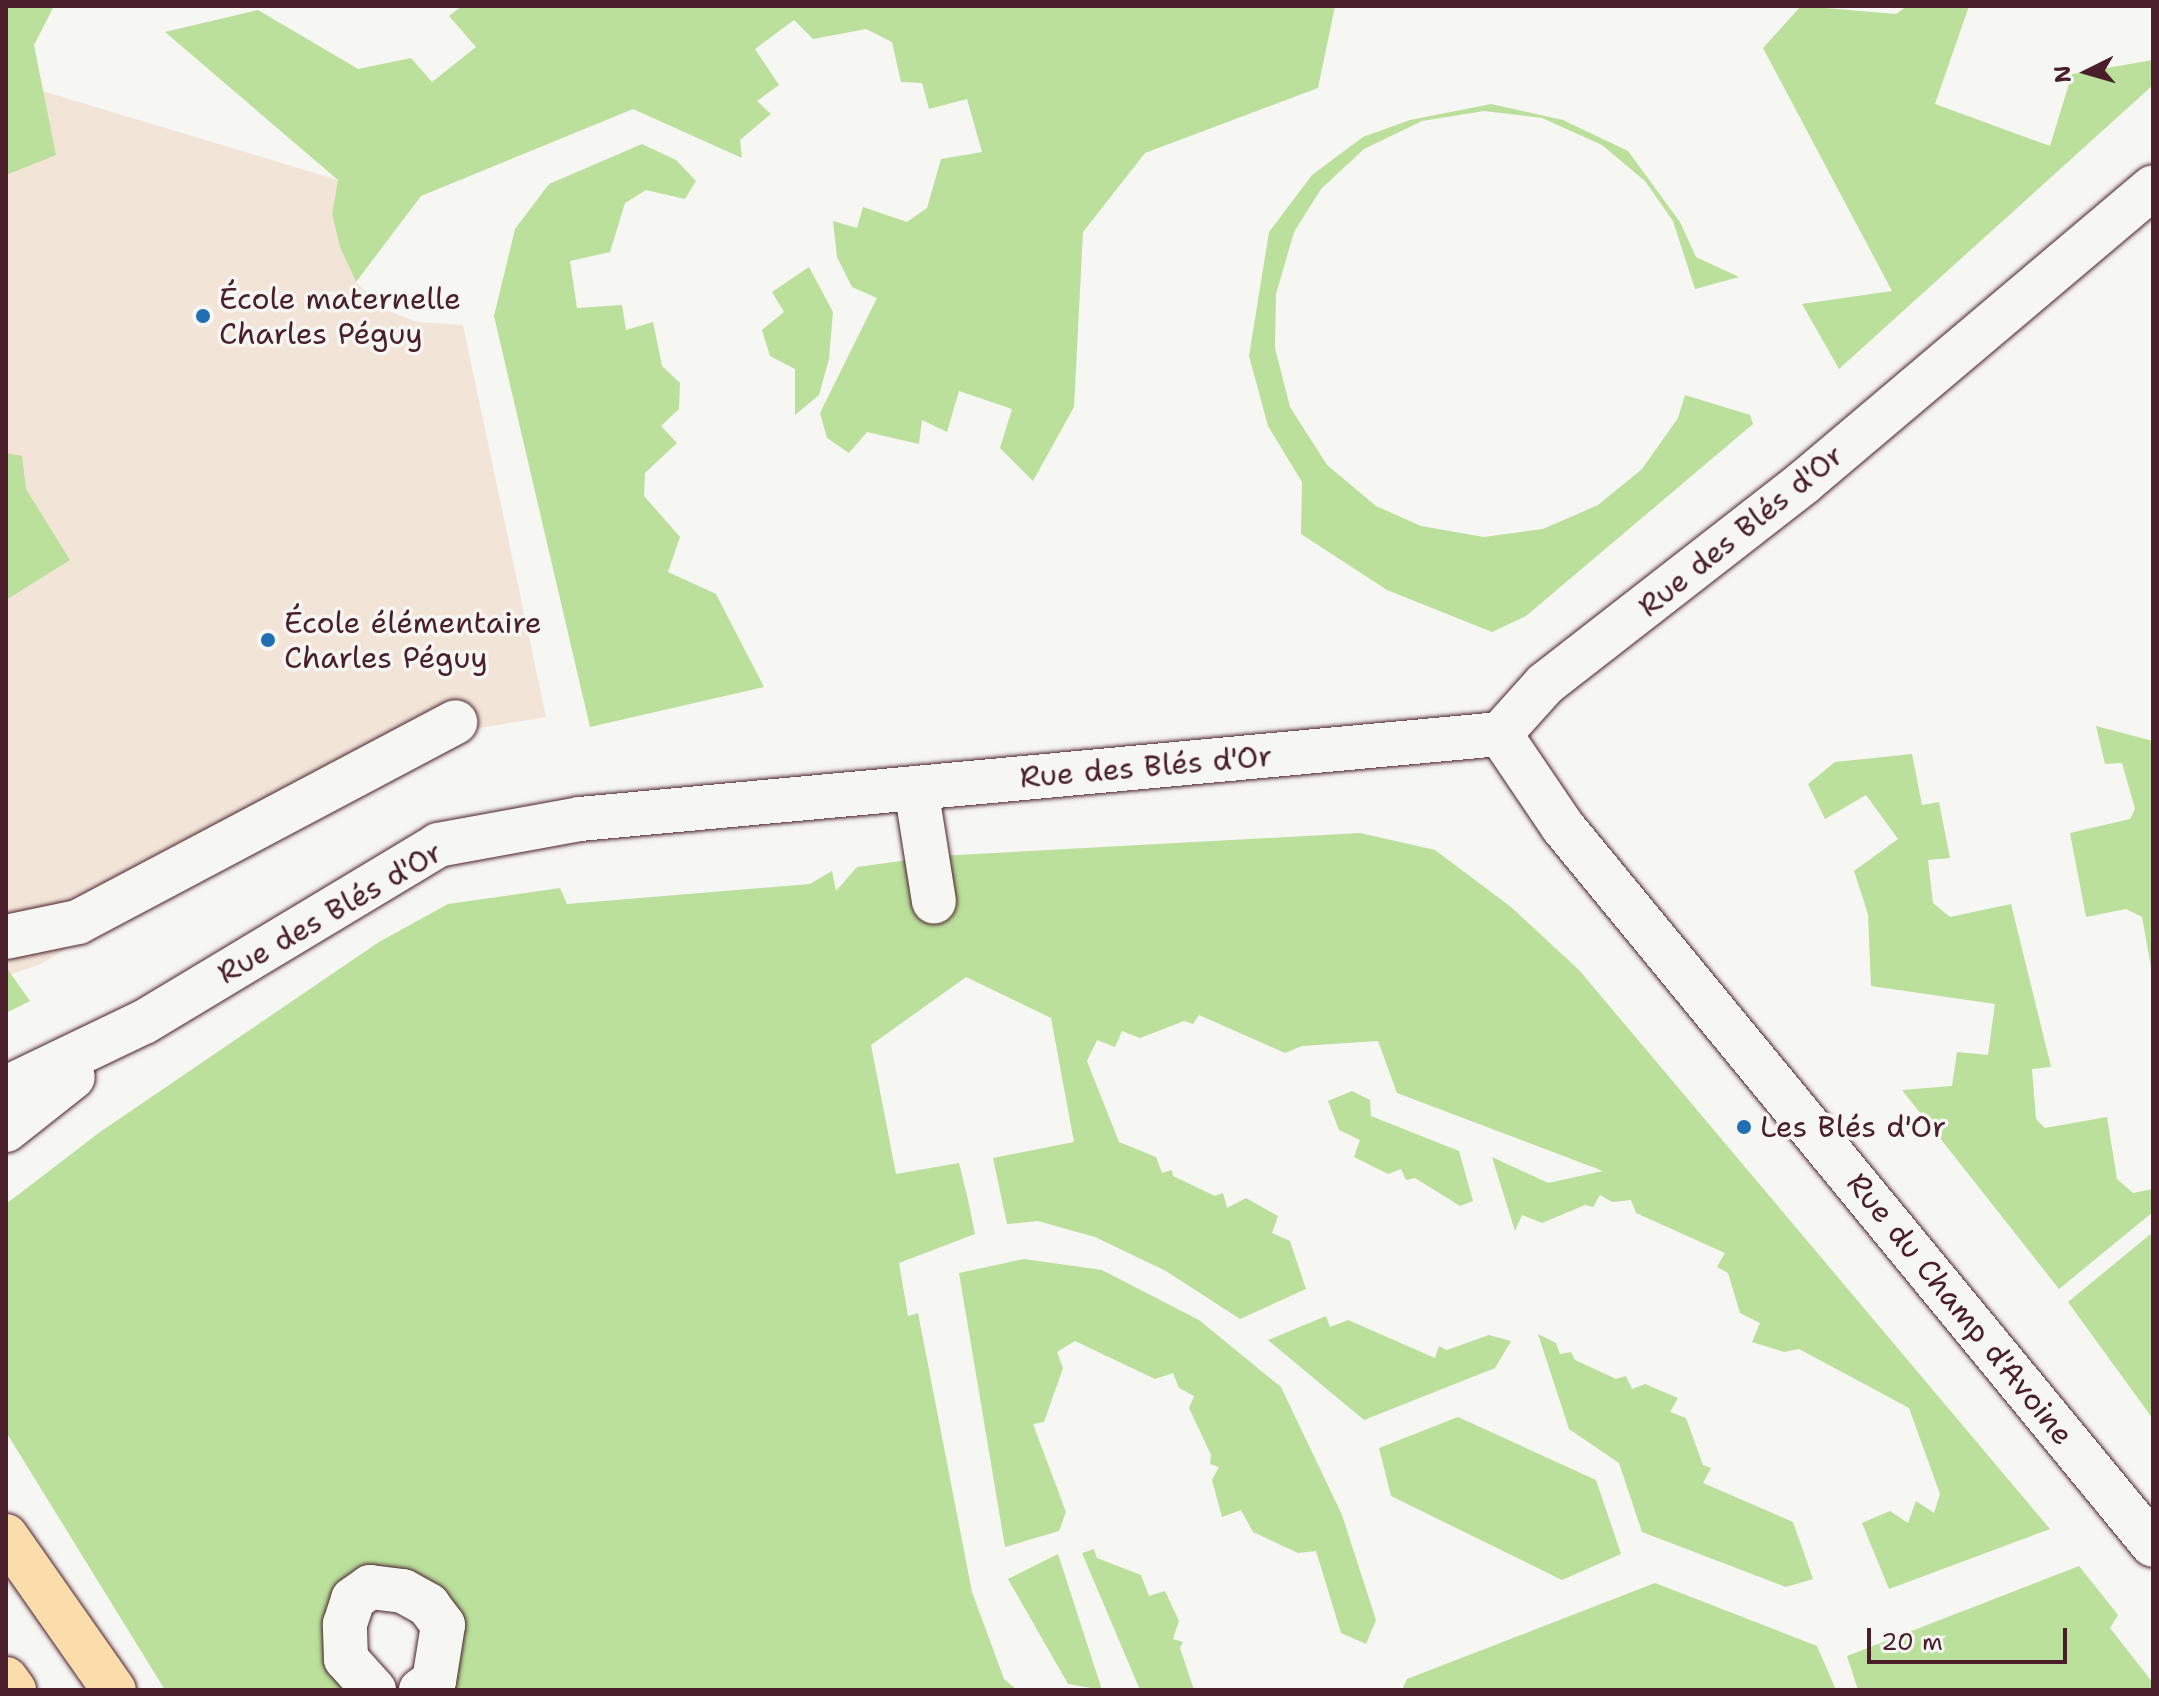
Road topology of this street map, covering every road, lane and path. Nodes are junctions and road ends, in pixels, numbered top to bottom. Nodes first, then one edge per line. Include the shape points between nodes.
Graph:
1 (2153, 187) edge
2 (455, 722) dead end
3 (1500, 734) junction
4 (916, 788) junction
5 (934, 902) dead end
6 (6, 937) edge
7 (144, 1022) junction
8 (6, 1088) edge
9 (6, 1130) edge
10 (6, 1536) edge
11 (2153, 1545) edge
12 (6, 1679) edge
13 (14, 1690) edge
14 (114, 1690) edge
15 (374, 1690) edge
16 (421, 1690) edge

1 - 3 street, Rue des Blés d'Or via 1803,483 1545,684
2 - 6 street via 78,922
3 - 4 street, Rue des Blés d'Or
3 - 11 street, Rue du Champ d'Avoine via 1563,827
4 - 5 street
4 - 7 street, Rue des Blés d'Or via 580,819 438,845
7 - 8 street, Rue des Blés d'Or
7 - 9 street
10 - 14 main road
12 - 13 main road
15 - 16 street via 363,1684 346,1659 345,1624 353,1599 370,1587 403,1591 428,1605 443,1625 434,1681

